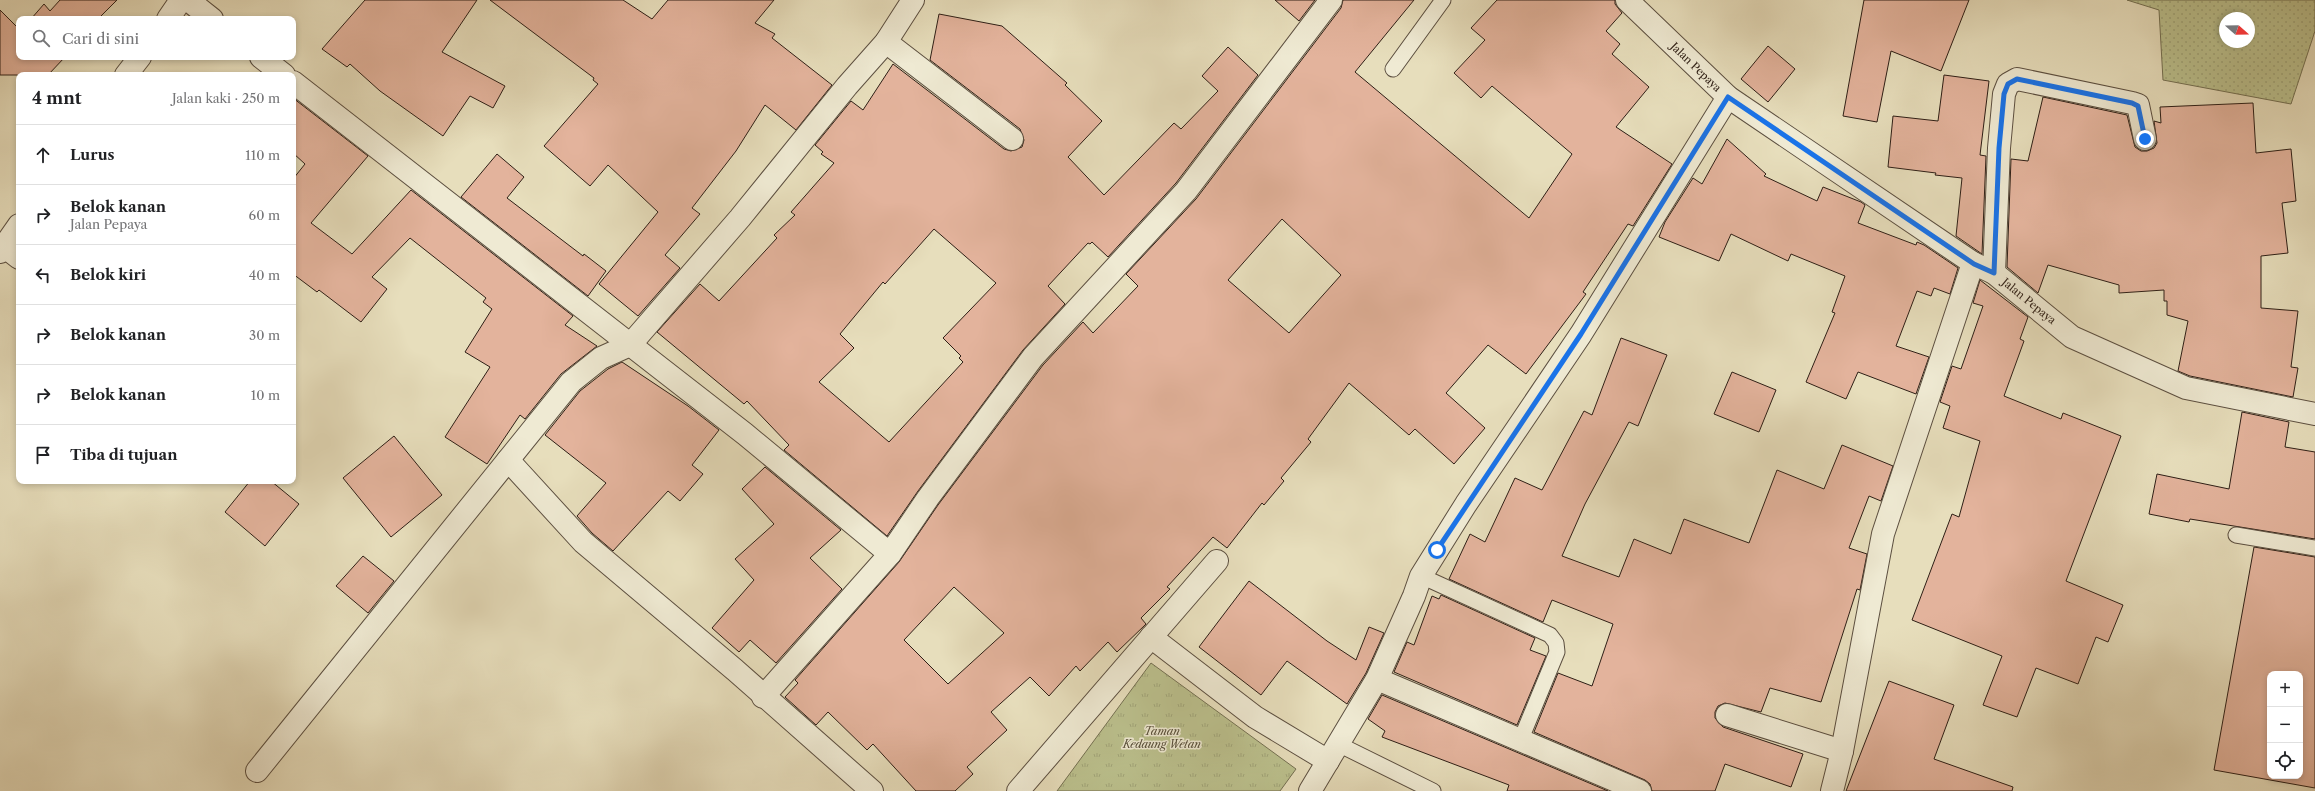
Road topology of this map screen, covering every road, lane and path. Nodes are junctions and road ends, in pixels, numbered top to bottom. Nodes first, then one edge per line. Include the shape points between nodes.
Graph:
1 (181, 0) edge
2 (188, 0) edge
3 (913, 0) edge
4 (1331, 0) edge
5 (1443, 0) edge
6 (1627, 0) edge
7 (170, 16) edge
8 (208, 16) edge
9 (886, 42) junction
10 (138, 60) edge
11 (265, 60) edge
12 (1393, 69) dead end
13 (128, 72) edge
14 (280, 72) edge
15 (296, 84) edge
16 (1728, 97) junction
17 (1012, 139) dead end
18 (2145, 139) dead end
19 (16, 232) edge
20 (8, 252) edge
21 (1974, 264) junction
22 (1994, 273) junction
23 (630, 345) junction
24 (2315, 414) edge
25 (508, 460) junction
26 (2236, 535) dead end
27 (2315, 548) edge
28 (890, 554) junction
29 (1217, 561) dead end
30 (1421, 576) junction
31 (1151, 637) junction
32 (1377, 679) junction
33 (763, 697) junction
34 (1727, 716) dead end
35 (1521, 739) junction
36 (1842, 751) junction
37 (1333, 752) junction
38 (257, 771) dead end
39 (872, 791) edge
40 (1018, 791) edge
41 (1310, 791) edge
42 (1433, 791) edge
43 (1640, 791) edge
44 (1832, 791) edge

1 - 7 street
2 - 8 street
3 - 9 street
4 - 28 street via 1186,191 1033,358 928,498
5 - 12 lane
6 - 16 street, Jalan Pepaya
9 - 17 street
9 - 23 street via 740,218
10 - 13 street
11 - 14 street
15 - 23 street
16 - 21 street, Jalan Pepaya
16 - 30 street via 1581,334 1470,498
18 - 22 street via 2138,106 2132,103 2017,79 2008,84 2004,94 1999,148
19 - 20 street
21 - 22 street, Jalan Pepaya
21 - 36 street via 1883,534
22 - 24 street, Jalan Pepaya via 2072,337 2186,388
23 - 25 street via 601,358 571,382
23 - 28 street via 745,434
25 - 33 street via 583,542 735,670
25 - 38 street
26 - 27 lane
28 - 33 street
29 - 31 street
30 - 32 street
30 - 35 lane via 1550,636 1556,642 1557,652
31 - 37 street via 1254,717
31 - 40 street
32 - 35 street
32 - 37 street
33 - 39 street
34 - 36 street
35 - 43 street
36 - 44 street
37 - 41 street
37 - 42 lane

